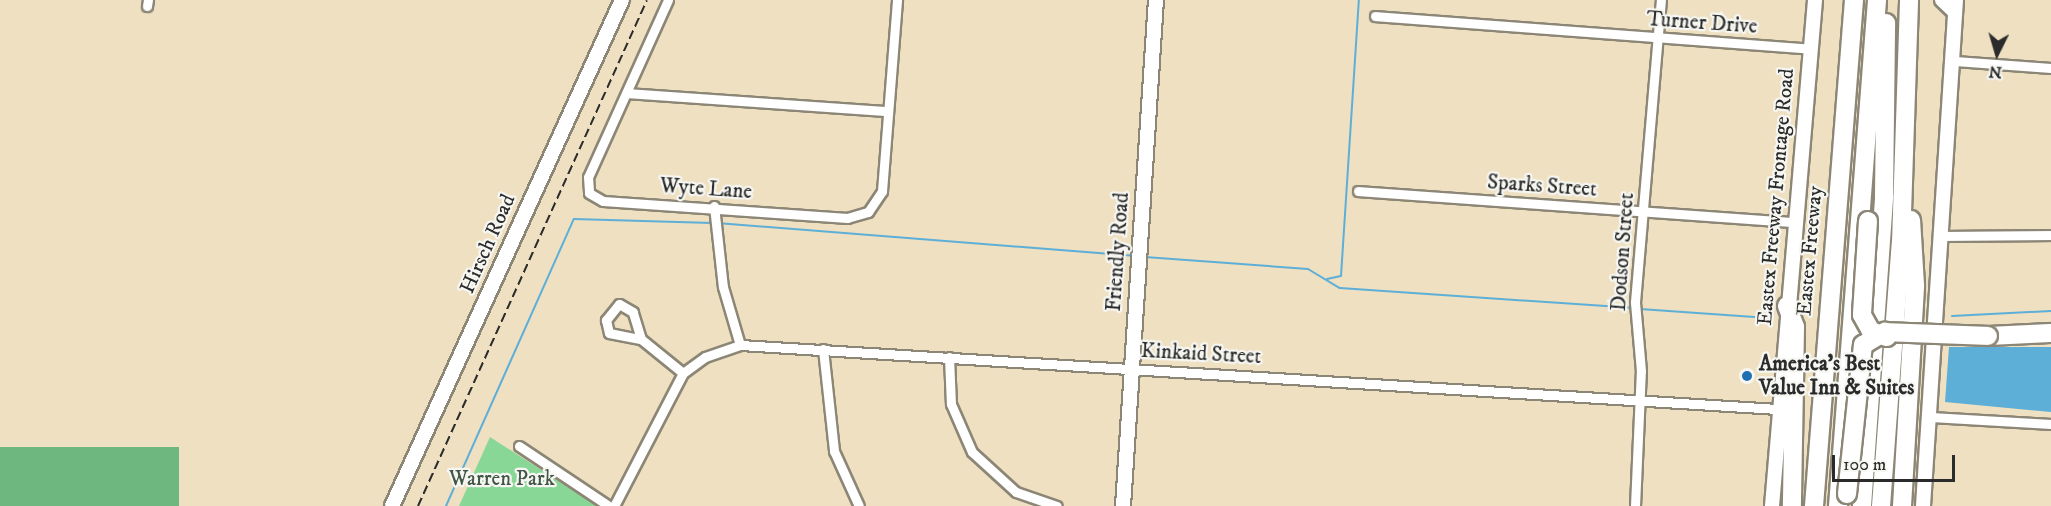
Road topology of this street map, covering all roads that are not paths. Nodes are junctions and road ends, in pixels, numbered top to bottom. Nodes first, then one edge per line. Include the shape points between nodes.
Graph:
1 (622, 0) edge
2 (668, 0) edge
3 (890, 0) edge
4 (897, 0) edge
5 (1156, 0) edge
6 (1661, 0) edge
7 (1815, 0) edge
8 (1909, 0) edge
9 (1942, 0) edge
10 (1967, 0) edge
11 (1956, 6) edge
12 (1854, 7) edge
13 (1882, 8) edge
14 (1375, 16) dead end
15 (1658, 38) junction
16 (1810, 50) junction
17 (1955, 62) junction
18 (2051, 68) edge
19 (627, 93) junction
20 (887, 111) junction
21 (1904, 178) junction
22 (1358, 190) dead end
23 (715, 211) junction
24 (1643, 211) junction
25 (1794, 222) junction
26 (2051, 235) edge
27 (1944, 236) junction
28 (1787, 306) junction
29 (2051, 333) edge
30 (1888, 335) junction
31 (642, 339) junction
32 (1988, 339) junction
33 (2051, 340) edge
34 (740, 345) junction
35 (823, 349) junction
36 (949, 357) junction
37 (1131, 368) junction
38 (683, 373) junction
39 (1641, 399) junction
40 (1778, 409) junction
41 (1931, 417) junction
42 (2051, 424) edge
43 (519, 446) dead end
44 (1849, 502) edge
45 (392, 506) edge
46 (609, 506) edge
47 (614, 506) edge
48 (859, 506) edge
49 (1057, 506) edge
50 (1123, 506) edge
51 (1635, 506) edge
52 (1772, 506) edge
53 (1792, 506) edge
54 (1814, 506) edge
55 (1881, 506) edge
56 (1902, 506) edge
57 (1923, 506) edge

1 - 45 main road, Hirsch Road
2 - 19 street
3 - 4 street
4 - 20 street
5 - 37 main road, Friendly Road
6 - 15 street, Dodson Street
7 - 16 main road, Eastex Freeway Frontage Road
8 - 21 highway
9 - 11 main road
10 - 11 main road
11 - 17 main road
12 - 54 highway, Eastex Freeway
13 - 30 highway via 1869,313
13 - 44 highway
13 - 44 highway via 1884,195
14 - 15 street, Turner Drive
15 - 16 street, Turner Drive
15 - 24 street, Dodson Street
16 - 25 main road, Eastex Freeway Frontage Road
17 - 18 street
17 - 27 main road
19 - 20 street
19 - 23 street, Wyte Lane via 591,172 589,193 603,201
20 - 23 street, Wyte Lane via 879,200 861,216
21 - 55 highway
21 - 56 highway via 1915,285
22 - 24 street, Sparks Street
23 - 34 street via 723,287
24 - 25 street, Sparks Street
24 - 39 street, Dodson Street via 1635,292
25 - 28 main road, Eastex Freeway Frontage Road
26 - 27 street
27 - 41 main road
28 - 40 main road, Eastex Freeway Frontage Road
28 - 53 highway via 1795,327
29 - 32 highway
30 - 32 highway, bridge
30 - 44 highway, bridge via 1863,345 1858,360
31 - 31 street via 633,312 619,304 607,316 609,333
31 - 38 street
32 - 33 highway
34 - 35 street, Kinkaid Street
34 - 38 street, Kinkaid Street via 705,357
35 - 36 street, Kinkaid Street
35 - 48 street via 832,441
36 - 37 street, Kinkaid Street
36 - 49 street via 955,420 972,452 1016,492
37 - 39 street, Kinkaid Street
37 - 50 main road, Friendly Road
38 - 47 street
39 - 40 street, Kinkaid Street
39 - 51 street, Dodson Street
40 - 52 main road, Eastex Freeway Frontage Road
41 - 42 street
41 - 57 main road
43 - 46 street

